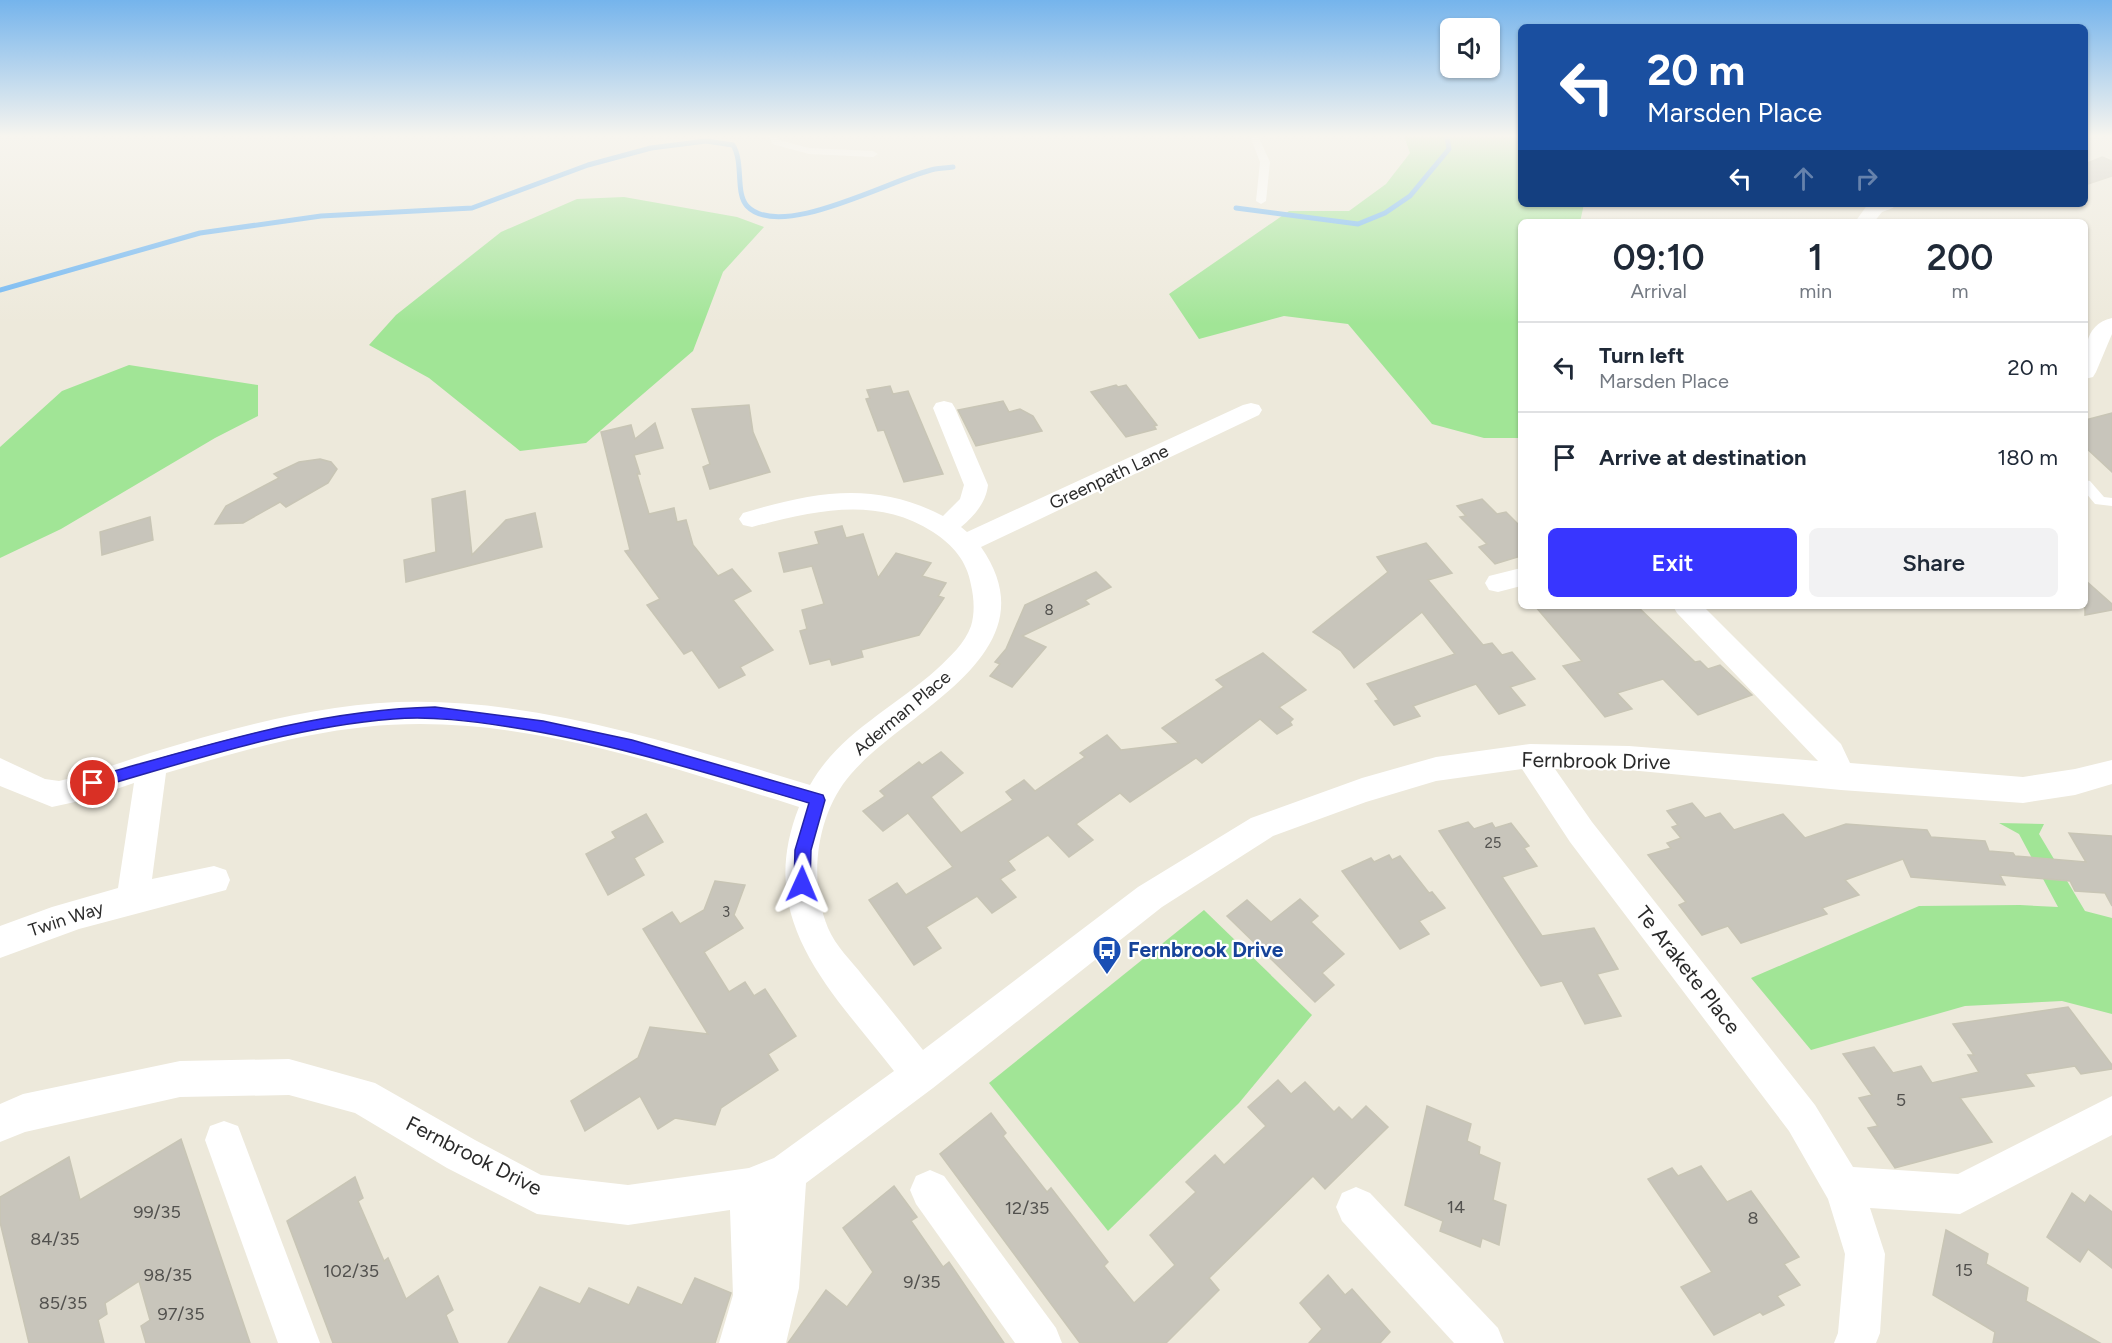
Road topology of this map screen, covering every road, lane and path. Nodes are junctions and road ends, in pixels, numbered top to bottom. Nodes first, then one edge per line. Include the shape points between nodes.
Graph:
1 (1878, 207) edge
2 (1866, 219) edge
3 (2112, 324) edge
4 (2088, 364) edge
5 (944, 408) dead end
6 (1251, 410) dead end
7 (2088, 487) edge
8 (2112, 502) edge
9 (752, 519) dead end
10 (956, 536) junction
11 (1691, 609) edge
12 (1530, 756) junction
13 (152, 765) junction
14 (0, 770) edge
15 (2112, 772) edge
16 (1841, 777) junction
17 (818, 800) junction
18 (214, 880) dead end
19 (133, 897) junction
20 (0, 942) edge
21 (920, 1075) junction
22 (2112, 1115) edge
23 (0, 1123) edge
24 (224, 1140) dead end
25 (787, 1173) junction
26 (1842, 1186) junction
27 (749, 1188) junction
28 (930, 1190) dead end
29 (1356, 1207) dead end
30 (299, 1343) edge
31 (740, 1343) edge
32 (765, 1343) edge
33 (1041, 1343) edge
34 (1483, 1343) edge
35 (1855, 1343) edge

1 - 2 street
3 - 4 street via 2101,332
5 - 10 street via 976,485
6 - 10 street, Greenpath Lane
7 - 8 lane via 2100,501
9 - 10 street via 796,505 872,501 924,515
10 - 17 street, Aderman Place via 976,558 984,580 985,626 960,665 841,764
11 - 16 street via 1830,753
12 - 16 street, Fernbrook Drive via 1629,758
12 - 21 street, Fernbrook Drive via 1436,770 1362,791 1262,827 1150,897
12 - 26 street, Te Arakete Place via 1581,832 1802,1118
13 - 14 street via 54,795
13 - 17 street via 317,723 435,712 543,726 632,746
13 - 19 street
15 - 16 street, Fernbrook Drive via 2024,790
17 - 21 street, Aderman Place via 803,850 802,884 807,917 820,948
18 - 19 street, Twin Way
19 - 20 street, Twin Way
21 - 25 street, Fernbrook Drive
22 - 26 street via 1960,1194
23 - 27 street, Fernbrook Drive via 23,1113 180,1079 289,1077 362,1096 537,1194 628,1205
24 - 30 street
25 - 27 street, Fernbrook Drive
25 - 32 street via 778,1288
26 - 35 street, Te Arakete Place via 1865,1254
27 - 31 street via 754,1295
28 - 33 street
29 - 34 street

